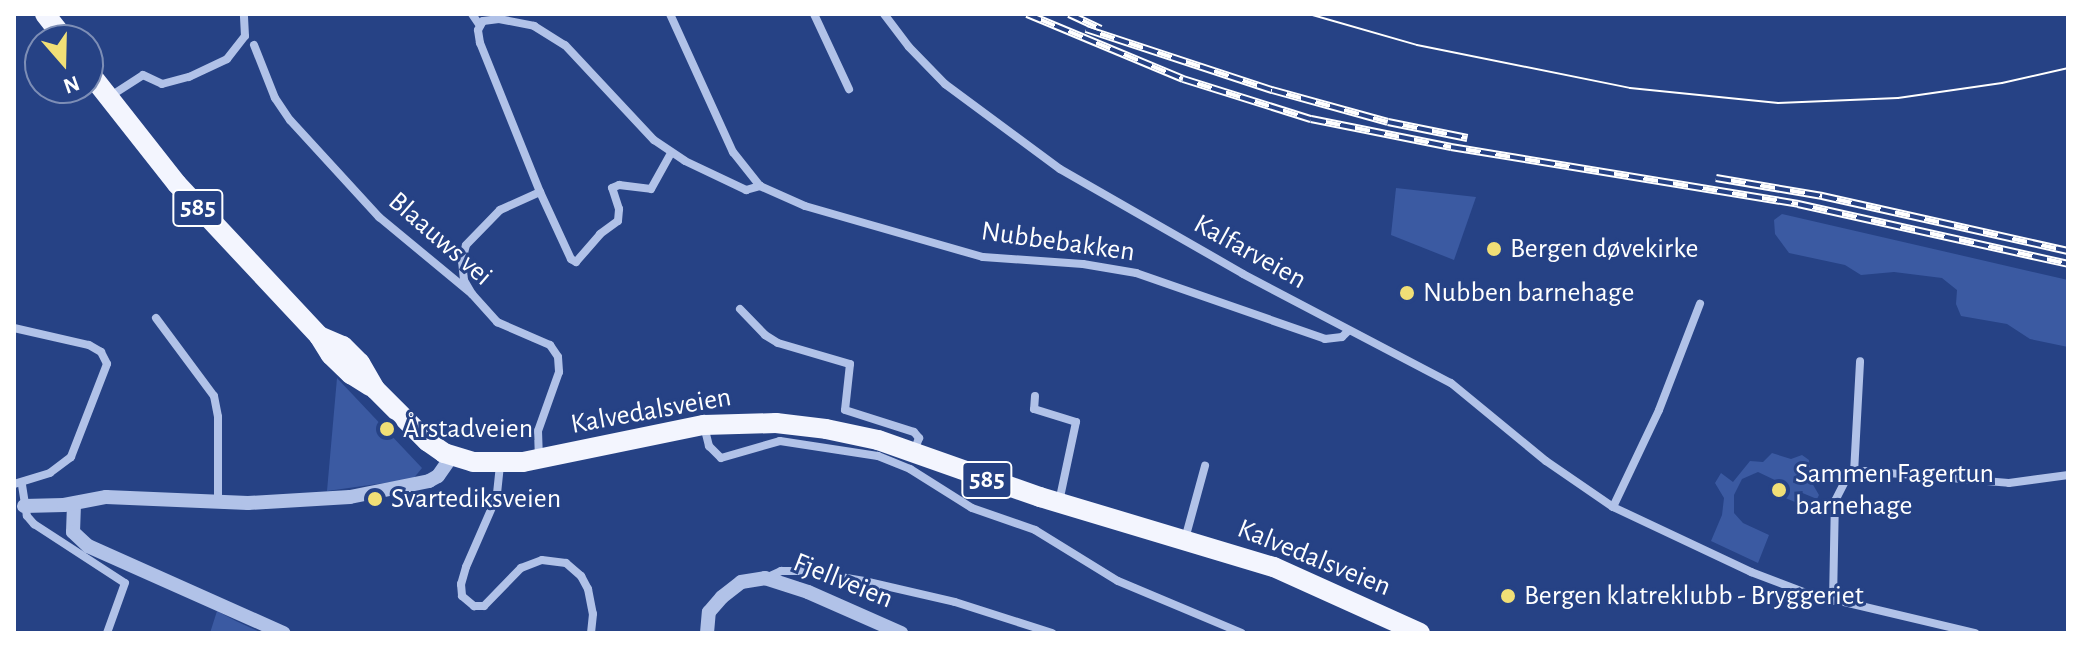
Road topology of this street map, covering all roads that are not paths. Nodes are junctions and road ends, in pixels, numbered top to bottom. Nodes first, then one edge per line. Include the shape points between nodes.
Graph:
1 (244, 14) edge
2 (472, 14) edge
3 (670, 14) edge
4 (814, 14) edge
5 (884, 14) edge
6 (480, 26) junction
7 (254, 45) dead end
8 (849, 89) dead end
9 (104, 93) edge
10 (108, 98) junction
11 (671, 153) junction
12 (760, 186) junction
13 (540, 192) junction
14 (472, 294) junction
15 (1700, 304) dead end
16 (740, 309) dead end
17 (156, 318) dead end
18 (14, 328) edge
19 (1348, 331) junction
20 (1860, 361) dead end
21 (1035, 396) dead end
22 (704, 425) junction
23 (914, 452) junction
24 (452, 456) junction
25 (539, 459) junction
26 (500, 465) junction
27 (1205, 466) dead end
28 (1854, 473) junction
29 (2068, 475) edge
30 (18, 484) edge
31 (218, 501) junction
32 (1059, 503) junction
33 (74, 504) junction
34 (19, 506) edge
35 (1613, 507) junction
36 (1185, 540) junction
37 (765, 578) junction
38 (1833, 601) junction
39 (107, 633) edge
40 (283, 633) edge
41 (591, 633) edge
42 (707, 633) edge
43 (901, 633) edge
44 (1052, 633) edge
45 (1242, 633) edge
46 (1420, 633) edge
47 (1975, 633) edge

1 - 10 street via 245,36 227,59 162,84 143,75
2 - 6 street
3 - 12 street, Nubbebakken via 733,152
4 - 8 street
5 - 19 street, Kalfarveien via 933,74 1041,156
6 - 11 street, Nubbebakken via 488,18 516,20 565,45
6 - 13 street via 483,54
7 - 14 street, Blaauws vei via 275,98 290,120 379,217
9 - 10 main road, 585
10 - 24 main road, 585 via 177,184 351,374 375,389 420,436
11 - 12 street, Nubbebakken via 746,190
11 - 13 street via 651,189 612,188 618,221 576,262
12 - 19 street, Nubbebakken via 805,206 983,257 1136,273 1325,339
13 - 14 street via 500,210 466,245 464,280
14 - 25 street, Blaauws vei via 497,322 538,338 558,357 559,372 538,431
15 - 35 street via 1659,410
16 - 23 street via 778,343 850,364 845,410 914,432 919,438
17 - 31 street via 214,396
18 - 30 street via 89,345 107,364 71,457 50,473
19 - 35 street, Kalfarveien via 1471,396 1546,461
20 - 28 street
21 - 32 street via 1034,409 1076,422
22 - 23 main road, Kalvedalsveien / 585 via 776,423 826,429
22 - 25 main road, Kalvedalsveien / 585
22 - 45 street via 709,446 721,458 780,441 878,456 910,469 972,508 1035,530 1118,581
23 - 32 main road, Kalvedalsveien / 585
24 - 26 main road, 585
24 - 31 street via 429,481 373,493 269,503
25 - 26 main road, 585
26 - 41 street via 497,496 466,567 462,596 474,606 484,606 521,568 554,560 574,570 588,589
27 - 36 street
28 - 29 street via 2009,483
28 - 38 street via 1836,493
30 - 34 street
31 - 33 street via 106,497
32 - 36 main road, Kalvedalsveien / 585
33 - 34 street
33 - 40 street via 73,532 88,546
34 - 39 street via 47,535 123,579 124,592
35 - 38 street, Kalfarveien via 1751,572
36 - 46 main road, Kalvedalsveien / 585 via 1317,584
37 - 42 street via 741,582 722,597 709,612
37 - 43 street, Fjellveien
37 - 44 street via 781,571 805,571 864,581 955,602
38 - 47 street, Kalfarveien

